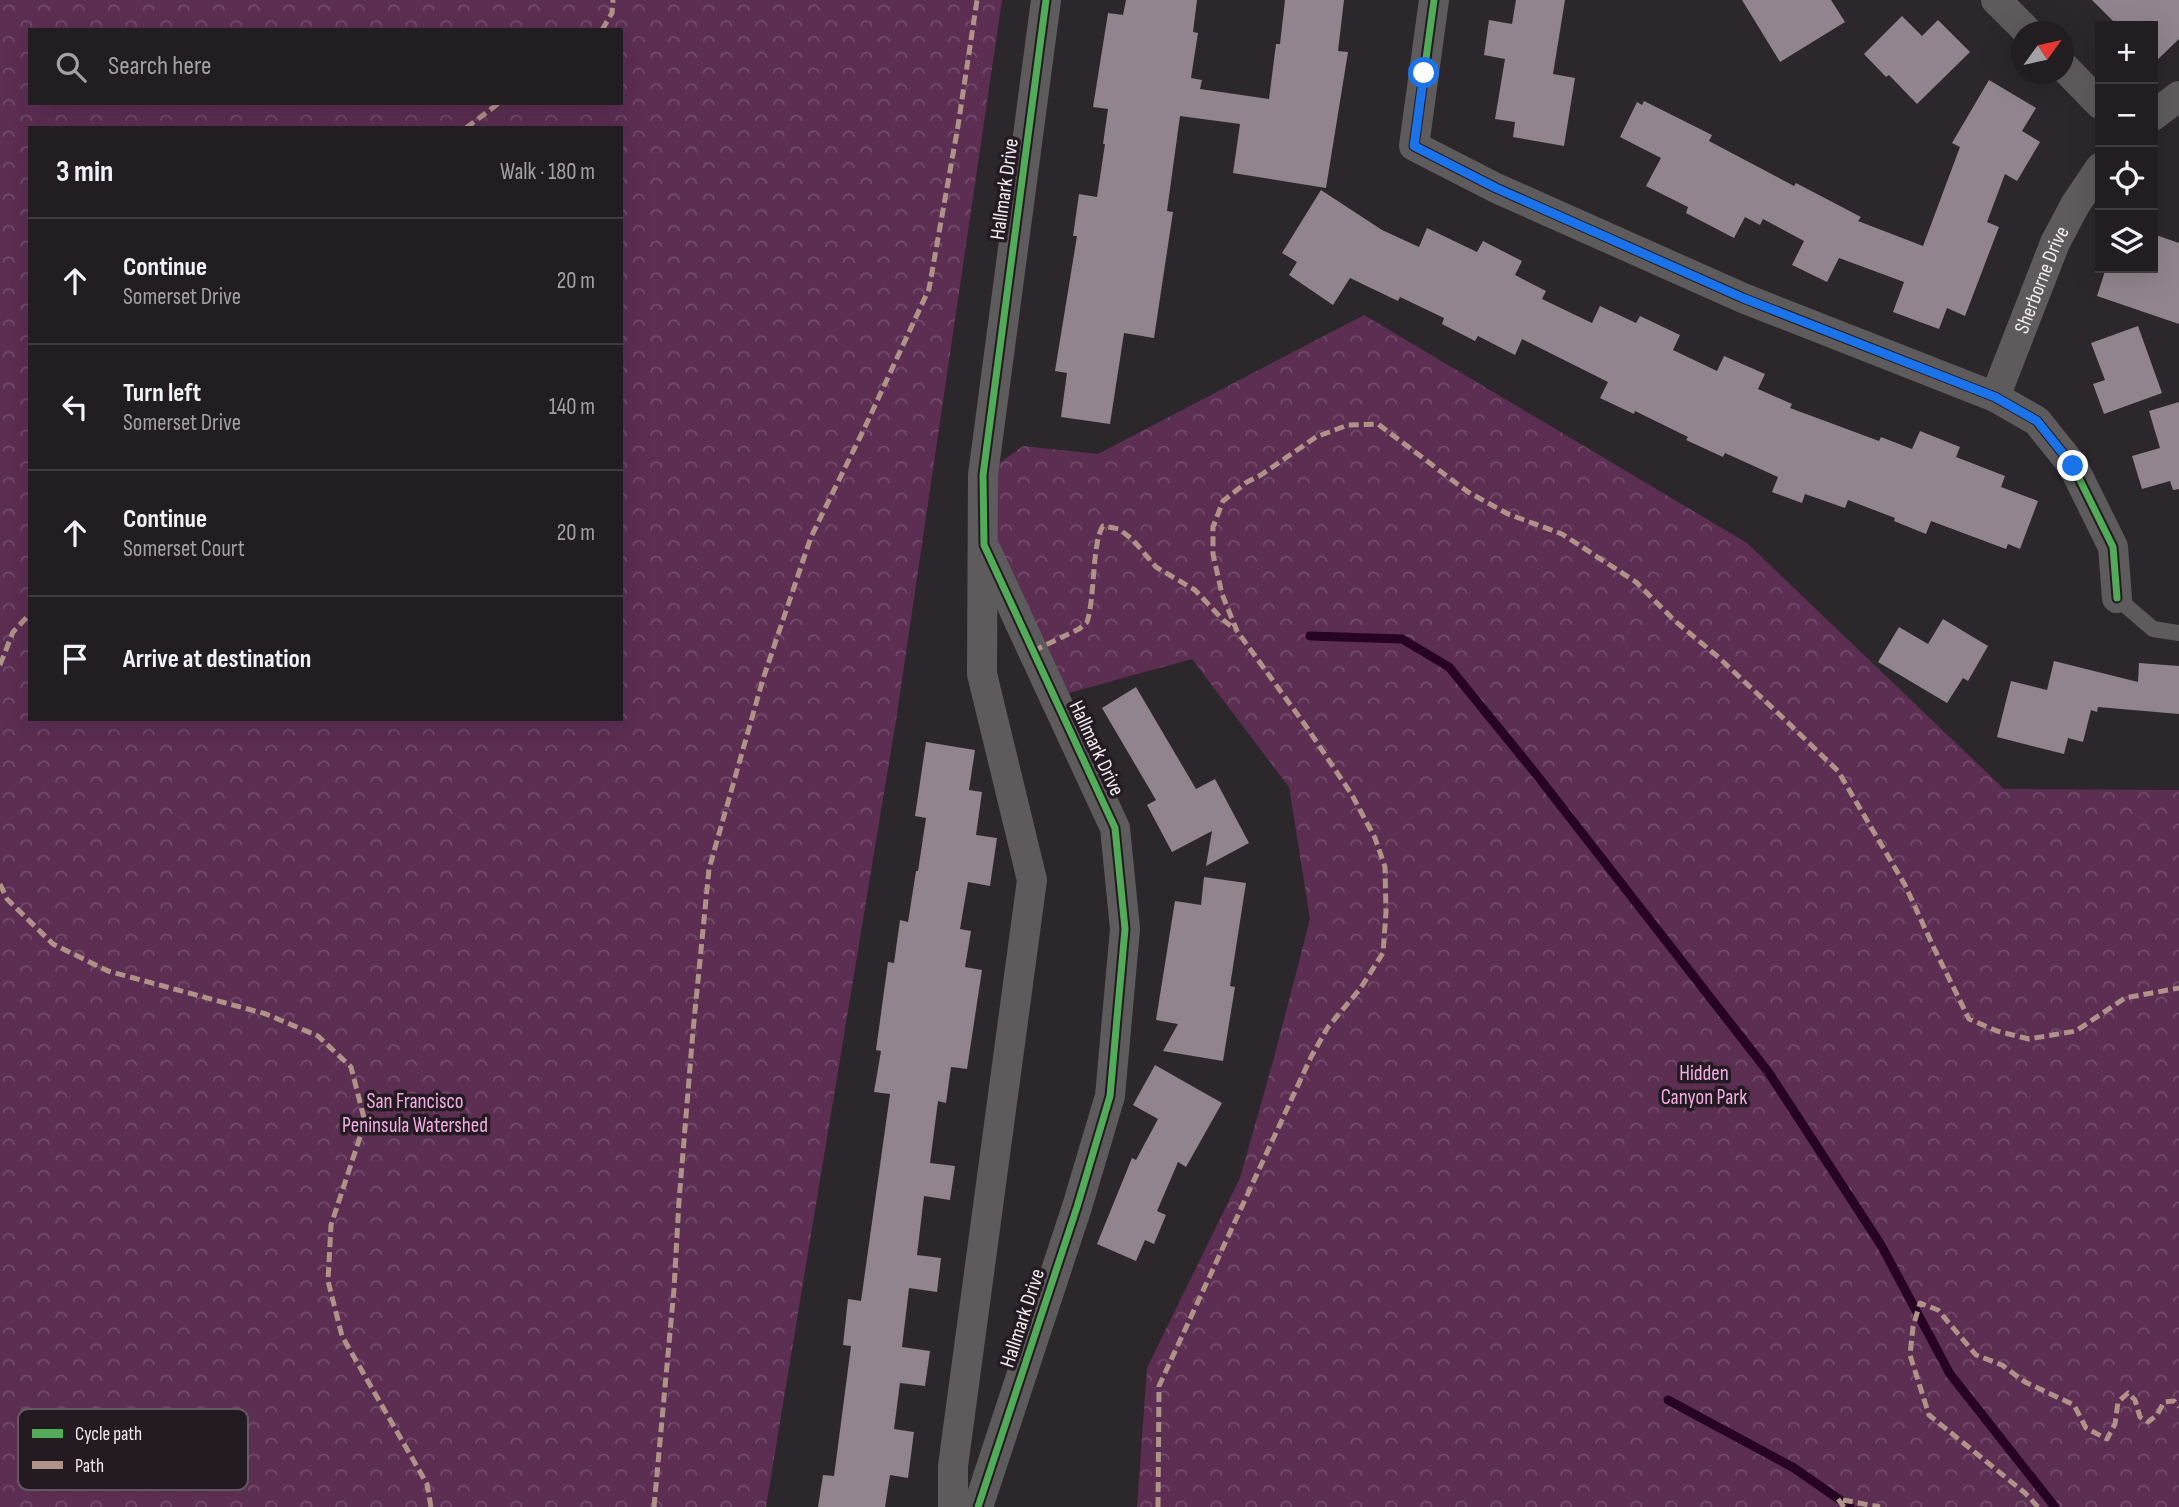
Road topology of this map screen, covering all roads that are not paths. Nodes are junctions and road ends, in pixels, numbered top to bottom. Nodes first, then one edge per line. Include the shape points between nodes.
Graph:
1 (1046, 0) edge
2 (1434, 0) edge
3 (1996, 0) edge
4 (2017, 21) edge
5 (2074, 78) edge
6 (2179, 96) edge
7 (2095, 99) edge
8 (2158, 112) edge
9 (2095, 175) edge
10 (1995, 397) junction
11 (984, 545) junction
12 (2118, 598) joint
13 (2179, 633) edge
14 (953, 1507) edge
15 (978, 1507) edge

1 - 11 street, Hallmark Drive via 984,475
2 - 10 street via 1414,146 1496,188 1743,298
3 - 4 street
5 - 7 street
6 - 8 street
9 - 10 street, Sherborne Drive via 2055,243
10 - 12 street via 2037,421 2073,466 2113,547
11 - 14 street, Hallmark Drive via 982,674 1032,880 953,1466
11 - 15 street, Hallmark Drive via 1115,828 1125,929 1110,1096
12 - 13 lane via 2153,629

